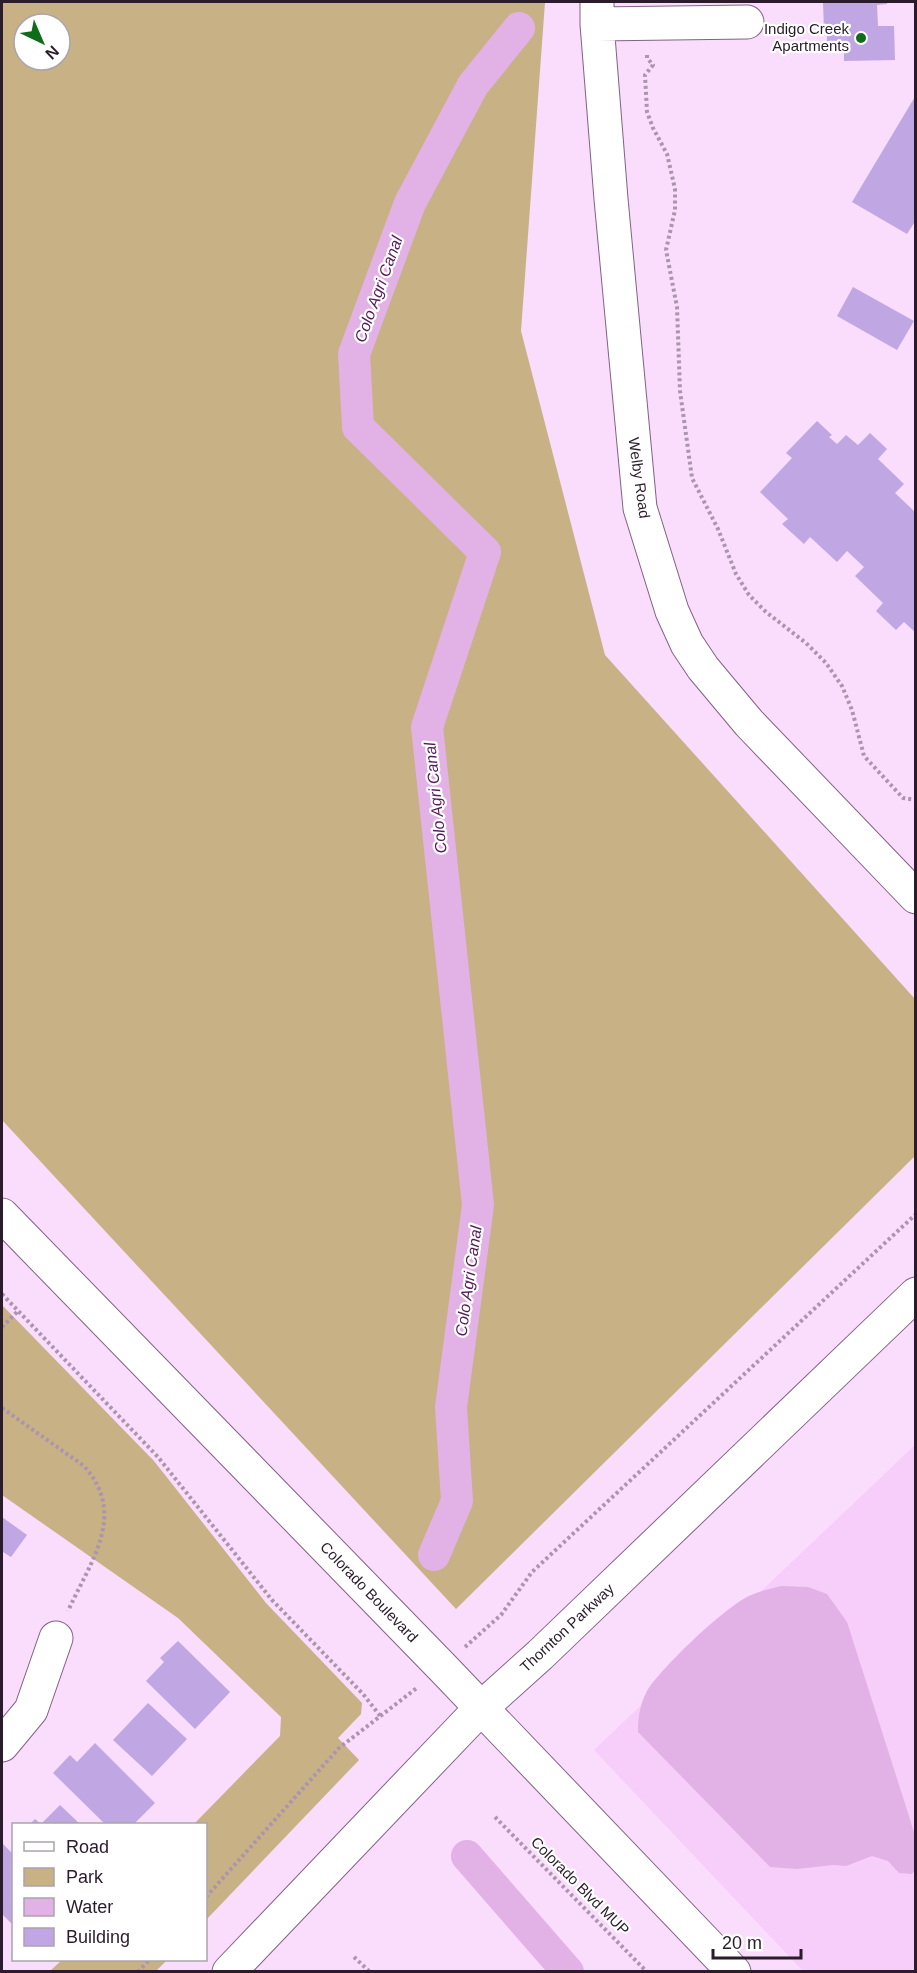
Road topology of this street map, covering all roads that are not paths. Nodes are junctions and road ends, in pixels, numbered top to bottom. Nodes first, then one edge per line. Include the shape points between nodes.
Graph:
1 (597, 13) edge
2 (747, 22) dead end
3 (915, 897) edge
4 (2, 1215) edge
5 (915, 1294) edge
6 (56, 1638) road end
7 (481, 1708) junction
8 (2, 1745) edge
9 (229, 1971) edge
10 (734, 1971) edge

1 - 2 main road
1 - 3 main road, Welby Road via 610,199 640,508 672,611 703,668 749,723
4 - 7 main road, Colorado Boulevard
5 - 7 main road, Thornton Parkway
6 - 8 main road via 32,1710
7 - 9 main road, Thornton Parkway
7 - 10 main road, Colorado Boulevard

